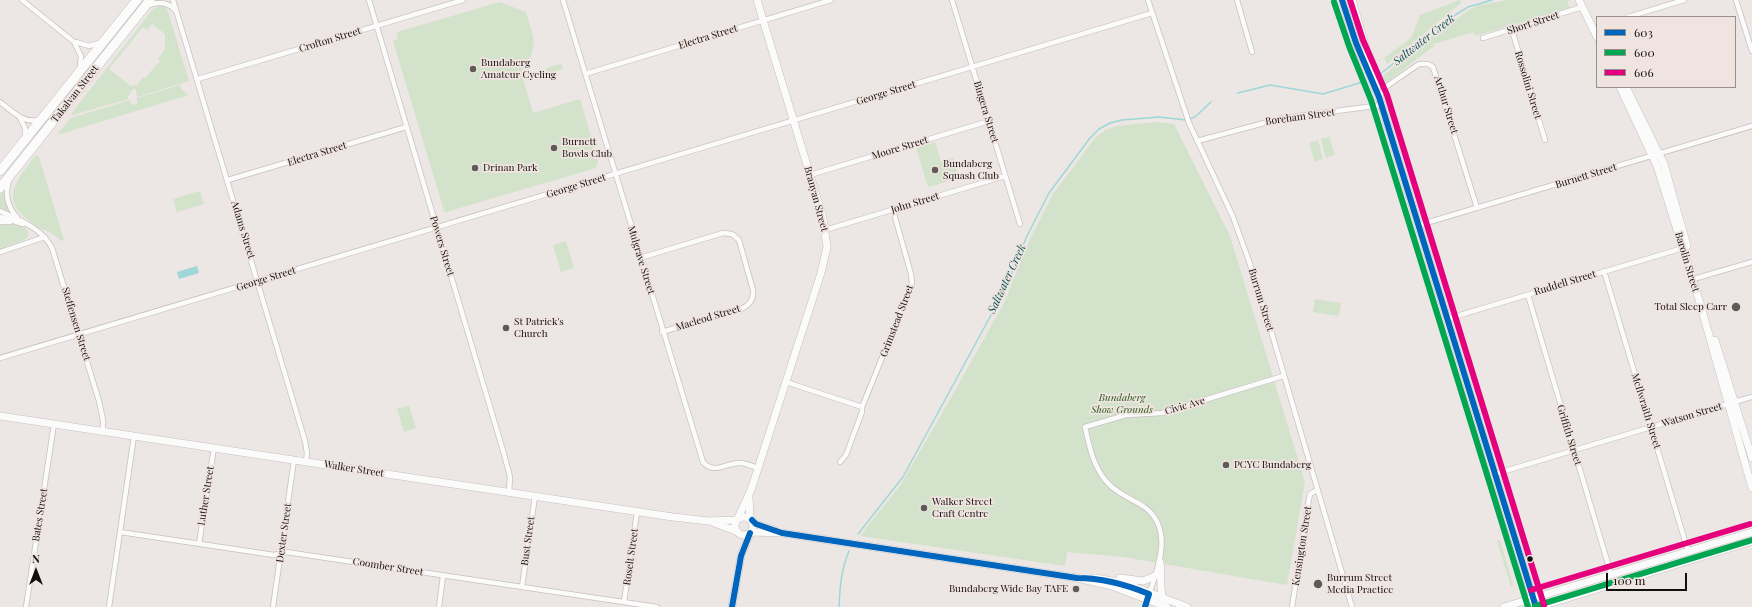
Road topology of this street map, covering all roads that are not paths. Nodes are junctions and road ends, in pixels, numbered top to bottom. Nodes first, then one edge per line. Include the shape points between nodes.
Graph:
1 (22, 0) edge
2 (137, 0) edge
3 (150, 0) edge
4 (173, 0) edge
5 (177, 0) edge
6 (369, 0) edge
7 (463, 0) edge
8 (563, 0) edge
9 (757, 0) edge
10 (831, 0) edge
11 (952, 0) edge
12 (1148, 0) edge
13 (1237, 0) edge
14 (1342, 0) edge
15 (1352, 0) edge
16 (1579, 0) edge
17 (1684, 0) edge
18 (1736, 0) edge
19 (1582, 7) junction
20 (142, 10) junction
21 (1152, 13) junction
22 (178, 14) junction
23 (1631, 16) edge
24 (763, 20) junction
25 (377, 26) junction
26 (1595, 27) edge
27 (1512, 30) junction
28 (1483, 38) dead end
29 (74, 42) junction
30 (104, 42) junction
31 (1752, 51) edge
32 (1252, 52) dead end
33 (973, 67) junction
34 (77, 74) junction
35 (586, 74) junction
36 (198, 79) junction
37 (1621, 88) edge
38 (1626, 88) edge
39 (1379, 96) junction
40 (0, 102) edge
41 (1382, 105) junction
42 (44, 116) junction
43 (20, 118) junction
44 (794, 121) junction
45 (989, 121) junction
46 (1752, 126) edge
47 (406, 127) junction
48 (1545, 140) dead end
49 (24, 141) junction
50 (1197, 141) junction
51 (1656, 155) junction
52 (0, 171) edge
53 (13, 171) junction
54 (616, 174) junction
55 (810, 175) junction
56 (1006, 176) junction
57 (228, 180) junction
58 (0, 188) edge
59 (1477, 208) junction
60 (893, 210) junction
61 (0, 211) edge
62 (0, 217) edge
63 (0, 222) edge
64 (22, 223) junction
65 (1020, 224) dead end
66 (1419, 225) junction
67 (436, 228) junction
68 (825, 230) junction
69 (45, 238) junction
70 (1683, 248) junction
71 (0, 252) edge
72 (640, 258) junction
73 (1752, 262) edge
74 (1604, 271) junction
75 (1697, 278) junction
76 (258, 281) junction
77 (1528, 296) junction
78 (1447, 319) junction
79 (662, 332) junction
80 (79, 335) junction
81 (0, 358) edge
82 (1283, 376) junction
83 (786, 382) junction
84 (1752, 397) edge
85 (1731, 403) junction
86 (862, 407) junction
87 (0, 416) edge
88 (54, 424) junction
89 (1651, 428) junction
90 (103, 431) junction
91 (134, 436) junction
92 (214, 448) junction
93 (1574, 450) junction
94 (1752, 458) edge
95 (294, 460) junction
96 (306, 461) junction
97 (840, 462) dead end
98 (758, 468) junction
99 (1495, 474) junction
100 (1752, 488) edge
101 (751, 490) junction
102 (1317, 490) junction
103 (509, 492) junction
104 (535, 496) junction
105 (637, 512) junction
106 (737, 519) junction
107 (751, 519) junction
108 (708, 521) junction
109 (120, 532) junction
110 (737, 532) junction
111 (1752, 532) edge
112 (750, 533) junction
113 (782, 533) junction
114 (1752, 541) edge
115 (199, 544) junction
116 (1688, 551) junction
117 (281, 553) junction
118 (741, 556) junction
119 (1160, 562) junction
120 (1611, 574) junction
121 (443, 576) junction
122 (1155, 576) junction
123 (1077, 578) junction
124 (1088, 578) junction
125 (522, 587) junction
126 (1533, 598) junction
127 (1163, 599) junction
128 (1147, 600) edge
129 (627, 604) edge
130 (26, 607) edge
131 (109, 607) edge
132 (273, 607) edge
133 (439, 607) edge
134 (657, 607) edge
135 (732, 607) edge
136 (1167, 607) edge
137 (1187, 607) edge
138 (1292, 607) edge
139 (1352, 607) edge
140 (1504, 607) edge
141 (1537, 607) edge

1 - 29 street
2 - 30 highway, Takalvan Street
3 - 20 highway, Takalvan Street
4 - 22 street, Adams Street
5 - 22 street
6 - 25 street, Powers Street
7 - 25 street, Crofton Street
8 - 35 street, Mulgrave Street
9 - 24 main road, Branyan Street
10 - 24 street, Electra Street
11 - 33 street, Bingera Street
12 - 21 street, Burrum Street
13 - 32 street
14 - 39 main road via 1356,43
15 - 39 main road
16 - 19 main road
17 - 23 street
18 - 31 street
19 - 26 main road
19 - 27 street, Short Street
20 - 22 street via 153,4 162,3 173,7
20 - 53 highway, Takalvan Street
21 - 33 street, George Street
21 - 50 street, Burrum Street
22 - 36 street, Adams Street
24 - 35 street, Electra Street
24 - 44 main road, Branyan Street
25 - 36 street, Crofton Street
25 - 47 street, Powers Street
27 - 28 street, Short Street
27 - 48 street, Rossolini Street
29 - 30 street via 89,46
29 - 34 street via 81,56
30 - 34 highway, Takalvan Street
33 - 44 street, George Street
33 - 45 street, Bingera Street
34 - 42 highway, Takalvan Street
35 - 54 street, Mulgrave Street
36 - 57 street, Adams Street
37 - 51 main road, Barolin Street
38 - 51 main road, Barolin Street
39 - 41 main road
39 - 59 street, Arthur Street via 1387,86 1420,64 1434,67
40 - 43 street
41 - 50 street, Boreham Street via 1278,119
41 - 66 main road
42 - 43 street via 35,121
42 - 49 highway, Takalvan Street
43 - 49 street via 26,130
44 - 54 street, George Street
44 - 55 main road, Branyan Street
45 - 55 street, Moore Street
45 - 56 street, Bingera Street
46 - 51 street, Burnett Street
47 - 57 street, Electra Street
47 - 67 street, Powers Street
49 - 52 highway, Takalvan Street
50 - 82 street, Burrum Street via 1239,233 1267,317
51 - 59 street, Burnett Street
51 - 70 main road, Barolin Street
51 - 75 main road, Barolin Street via 1675,201
53 - 58 highway, Takalvan Street
53 - 64 street via 7,198 14,214
54 - 67 street, George Street
54 - 72 street, Mulgrave Street
55 - 68 main road, Branyan Street
56 - 60 street, John Street
56 - 65 street, Bingera Street
57 - 76 street, Adams Street
59 - 66 street, Burnett Street
60 - 68 street, John Street
60 - 86 street, Grimstead Street via 912,284
61 - 64 street, Steffensen Street
62 - 64 street, Steffensen Street
63 - 64 street
64 - 69 street, Steffensen Street
66 - 78 main road
67 - 76 street, George Street
67 - 103 street, Powers Street via 508,469
68 - 83 main road, Branyan Street via 827,247 822,273
69 - 71 street
69 - 80 street, Steffensen Street via 55,254
70 - 74 street, Ruddell Street
70 - 85 main road, Barolin Street
72 - 79 street, Mulgrave Street
72 - 79 street, Macleod Street via 723,233 732,234 739,240 754,290 753,298 743,308
73 - 75 street
74 - 77 street, Ruddell Street
74 - 89 street, McIlwraith Street
75 - 85 main road, Barolin Street
76 - 80 street, George Street
76 - 96 street, Adams Street via 307,448
77 - 78 street, Ruddell Street
77 - 93 street, Griffith Street
78 - 99 main road
79 - 98 street, Mulgrave Street via 703,462 709,467 716,468 738,463
80 - 81 street, George Street
80 - 90 street, Steffensen Street via 102,409
82 - 102 street, Burrum Street
82 - 119 street, Civic Ave via 1162,413 1126,415 1085,427 1094,458 1103,476 1116,490 1144,507 1156,521 1161,537
83 - 86 street
83 - 98 main road, Branyan Street
84 - 85 street, Watson Street
85 - 89 street, Watson Street
85 - 94 main road, Barolin Street
85 - 100 main road, Barolin Street
86 - 97 street, Grimstead Street via 846,455
87 - 88 main road, Walker Street
88 - 90 main road, Walker Street
88 - 130 street, Bates Street
89 - 93 street, Watson Street
89 - 116 street, McIlwraith Street
90 - 91 main road, Walker Street
91 - 92 main road, Walker Street
91 - 109 street
92 - 95 main road, Walker Street
92 - 115 street, Luther Street
93 - 99 street, Watson Street
93 - 120 street, Griffith Street
95 - 96 main road, Walker Street
95 - 117 street, Dexter Street
96 - 103 main road, Walker Street
98 - 101 main road, Branyan Street
99 - 126 main road
101 - 106 main road, Branyan Street
101 - 107 main road, Branyan Street via 748,511
102 - 138 street, Kensington Street via 1310,494
102 - 139 street, Burrum Street
103 - 104 main road, Walker Street
104 - 105 main road, Walker Street
104 - 125 street, Bust Street
105 - 108 main road, Walker Street
105 - 129 street, Roselt Street
106 - 107 main road via 744,516
106 - 108 main road, Walker Street
106 - 110 main road via 734,526
107 - 112 main road via 753,526
107 - 113 main road via 756,524
108 - 110 main road, Walker Street
109 - 115 street, Coomber Street
109 - 131 street
110 - 112 main road via 744,535
110 - 118 main road
111 - 116 main road
112 - 113 main road
112 - 118 main road
113 - 123 main road
114 - 141 main road
115 - 117 street, Coomber Street via 274,555
116 - 120 main road
117 - 121 street, Coomber Street
117 - 132 street, Dexter Street
118 - 135 main road
119 - 122 street
119 - 127 main road
120 - 126 main road
121 - 125 street, Coomber Street
121 - 133 street
122 - 124 main road via 1143,581 1104,575
122 - 128 street
123 - 124 main road
123 - 128 main road via 1112,586
124 - 128 main road via 1124,583
125 - 129 street, Coomber Street
126 - 140 main road
126 - 141 street
127 - 128 main road
127 - 137 main road
128 - 136 main road
129 - 134 street, Coomber Street

